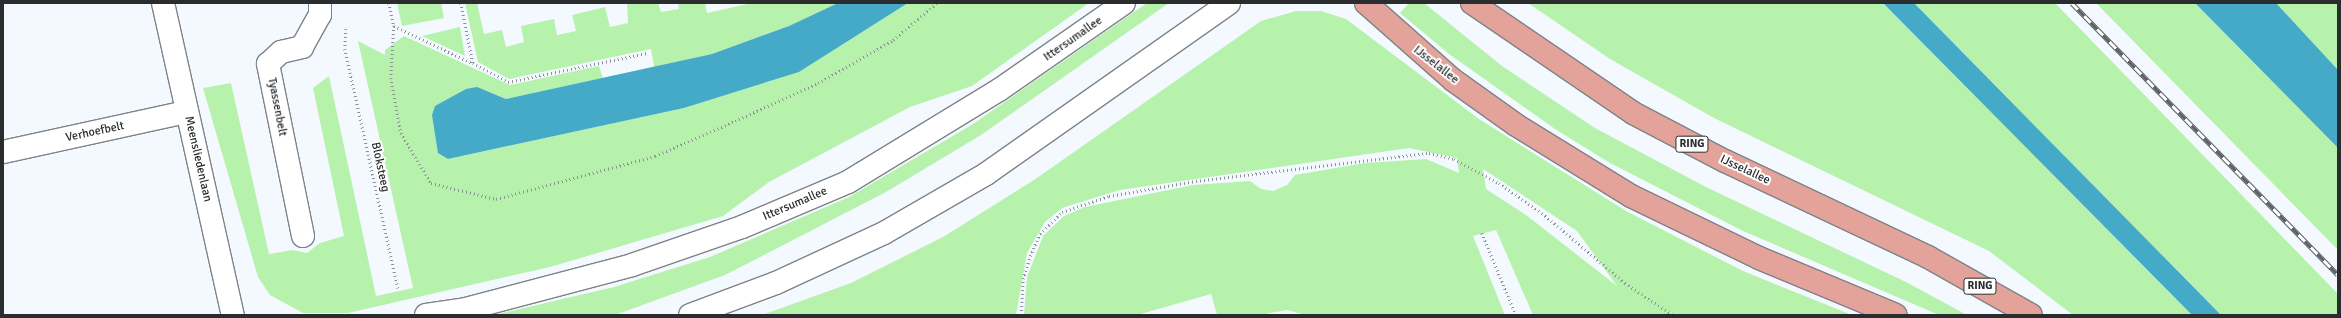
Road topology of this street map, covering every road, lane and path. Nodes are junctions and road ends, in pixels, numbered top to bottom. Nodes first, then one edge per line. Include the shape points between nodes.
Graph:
1 (163, 3) edge
2 (320, 3) edge
3 (389, 3) edge
4 (461, 3) edge
5 (937, 3) edge
6 (1124, 3) edge
7 (1229, 3) edge
8 (1366, 3) edge
9 (1472, 3) edge
10 (394, 26) junction
11 (345, 49) dead end
12 (648, 53) dead end
13 (473, 63) junction
14 (186, 112) junction
15 (3, 152) edge
16 (1482, 233) dead end
17 (303, 236) dead end
18 (398, 288) dead end
19 (233, 315) edge
20 (426, 315) edge
21 (690, 315) edge
22 (1021, 315) edge
23 (1516, 315) edge
24 (1673, 315) edge
25 (1896, 315) edge
26 (2031, 315) edge

1 - 14 street, Meensliedenlaan
2 - 17 street, Tyassenbelt via 320,15 302,47 282,52 268,64
3 - 10 path
4 - 13 path
5 - 10 path via 893,40 866,56 818,83 735,121 655,156 496,200 431,183 401,133 391,78
6 - 20 street, Ittersumallee via 999,90 848,182 742,227 632,266 466,309
7 - 21 street via 986,174 876,236 776,283
8 - 25 main road, IJsselallee via 1454,80 1516,125 1631,196 1752,255
9 - 26 main road, IJsselallee / RING via 1573,76 1633,113 1725,161 1922,254
10 - 13 path
11 - 18 path, Bloksteeg
12 - 13 path via 508,82
14 - 15 street, Verhoefbelt
14 - 19 street, Meensliedenlaan
16 - 23 path
22 - 24 path via 1024,279 1030,256 1040,234 1062,212 1109,196 1196,181 1429,152 1454,159 1499,182 1542,212 1625,283

